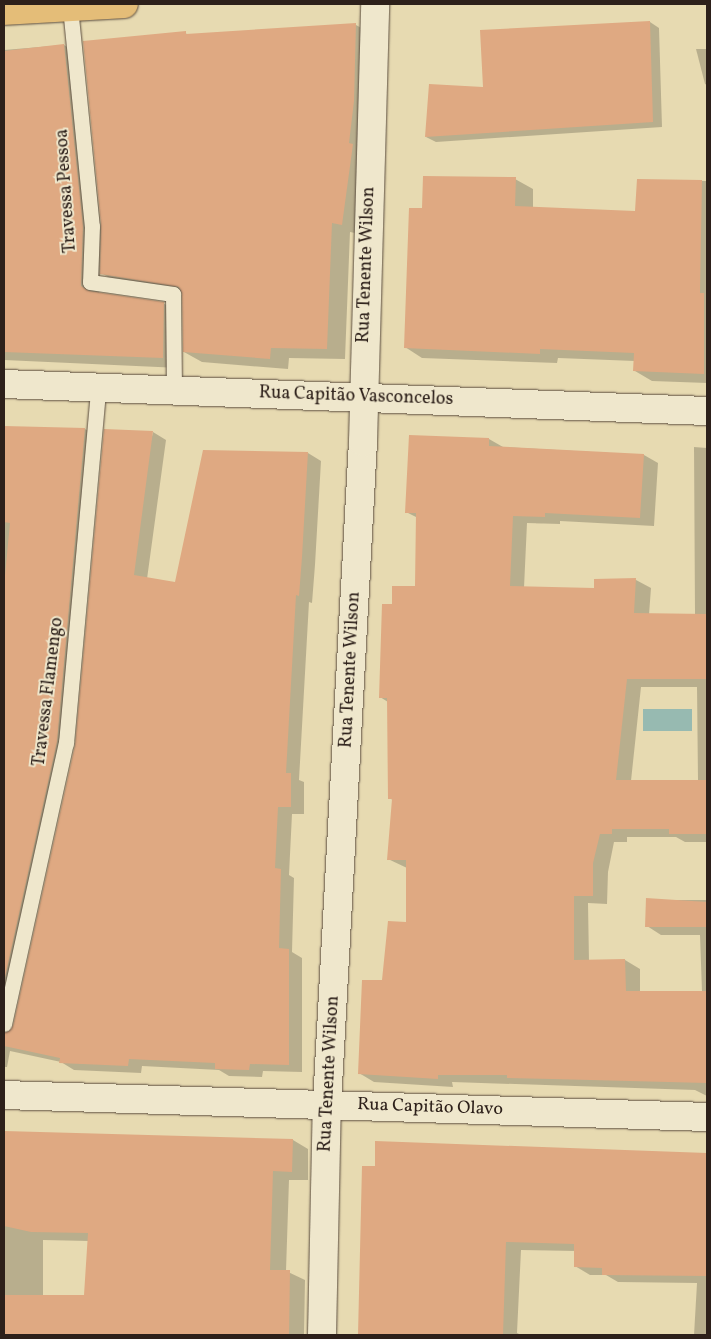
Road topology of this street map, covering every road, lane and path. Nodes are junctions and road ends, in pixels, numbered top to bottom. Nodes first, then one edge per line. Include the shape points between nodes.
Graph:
1 (124, 4) edge
2 (375, 4) edge
3 (70, 7) junction
4 (4, 11) edge
5 (4, 384) edge
6 (98, 389) junction
7 (174, 392) junction
8 (363, 397) junction
9 (707, 411) edge
10 (4, 1024) edge
11 (4, 1095) edge
12 (327, 1104) junction
13 (707, 1117) edge
14 (322, 1335) edge

1 - 3 main road
2 - 8 street, Rua Tenente Wilson
3 - 4 main road
3 - 7 lane, Travessa Pessoa via 92,226 90,282 173,294
5 - 6 street, Rua Capitão Vasconcelos
6 - 7 street, Rua Capitão Vasconcelos
6 - 10 lane, Travessa Flamengo via 66,743
7 - 8 street, Rua Capitão Vasconcelos
8 - 9 street, Rua Capitão Vasconcelos
8 - 12 street, Rua Tenente Wilson
11 - 12 street, Rua Capitão Olavo
12 - 13 street, Rua Capitão Olavo
12 - 14 street, Rua Tenente Wilson

